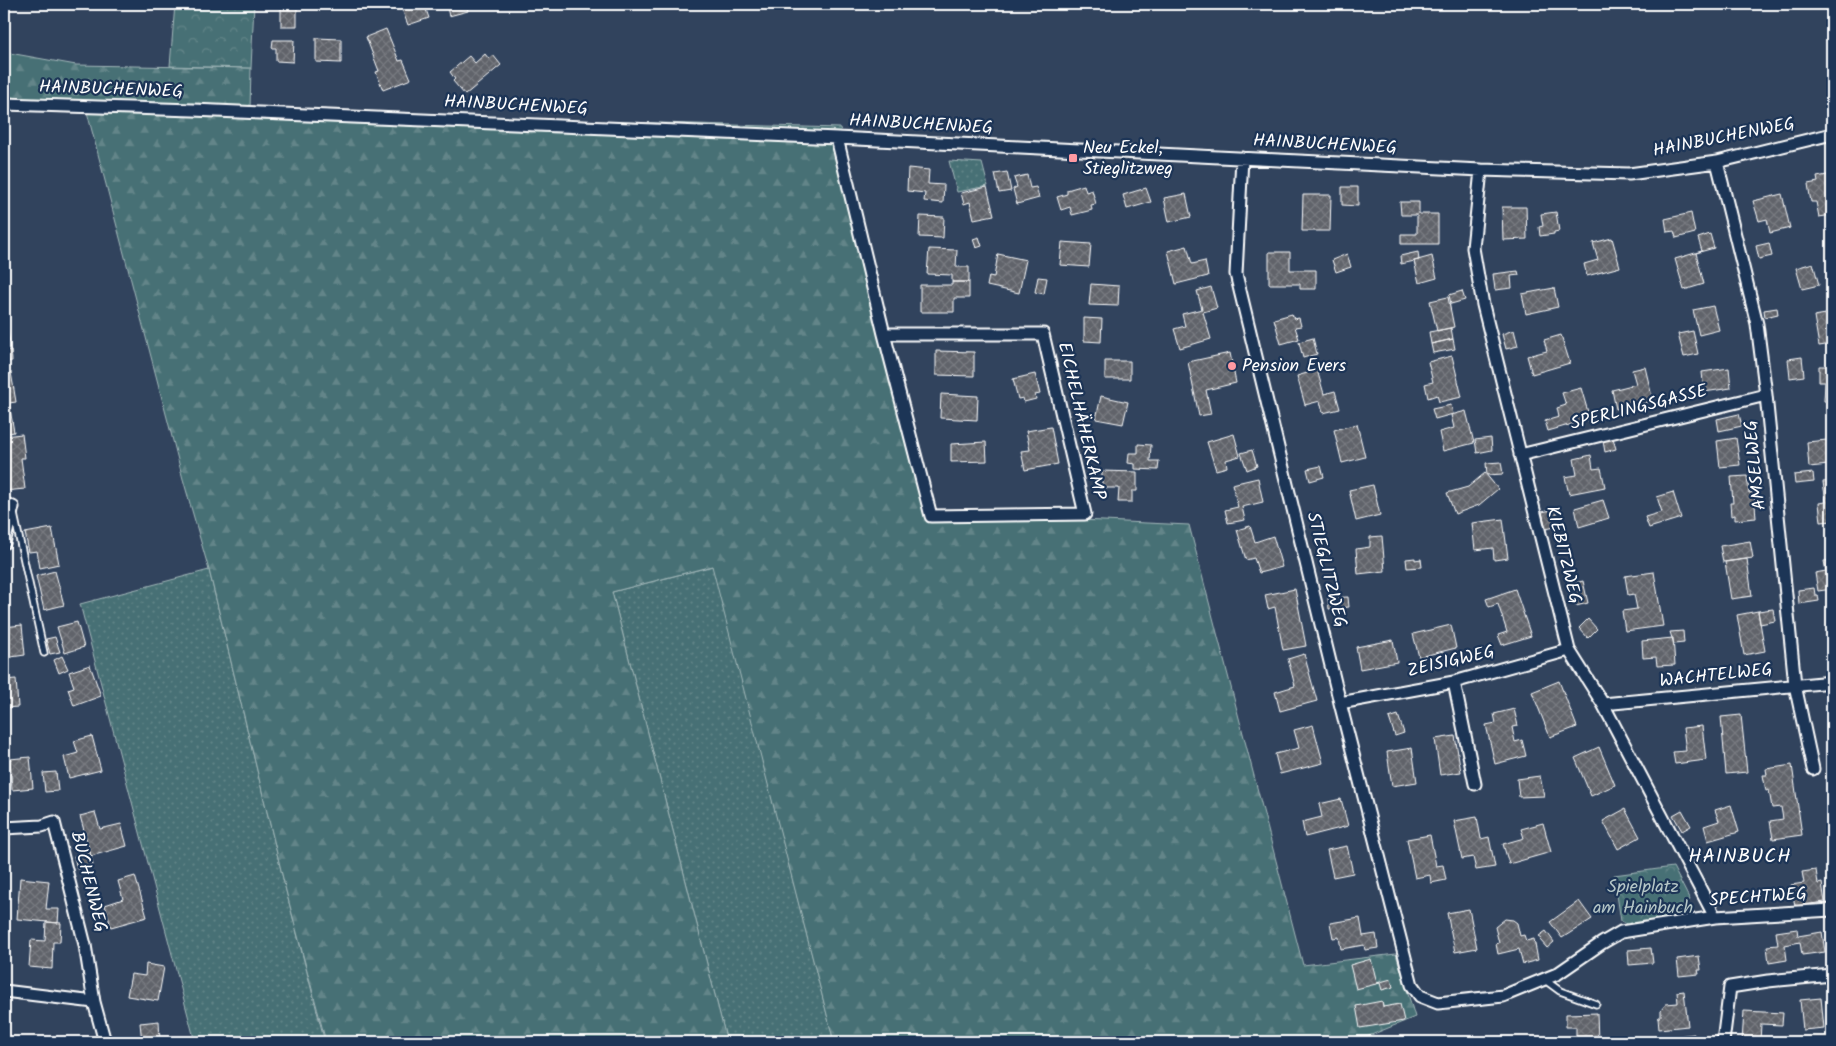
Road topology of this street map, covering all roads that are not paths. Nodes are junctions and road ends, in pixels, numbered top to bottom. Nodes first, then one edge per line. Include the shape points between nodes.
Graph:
1 (4, 104) edge
2 (1832, 134) edge
3 (837, 138) junction
4 (1242, 158) junction
5 (1717, 162) junction
6 (1481, 170) junction
7 (884, 334) junction
8 (1766, 395) junction
9 (1520, 455) junction
10 (8, 505) edge
11 (4, 543) edge
12 (1568, 650) junction
13 (44, 653) dead end
14 (1454, 682) junction
15 (1832, 682) edge
16 (1795, 685) junction
17 (1340, 703) junction
18 (1602, 704) junction
19 (1813, 769) dead end
20 (1476, 784) dead end
21 (4, 828) edge
22 (1832, 910) edge
23 (1715, 917) junction
24 (1832, 975) edge
25 (1544, 980) junction
26 (1412, 985) joint
27 (4, 991) edge
28 (94, 1002) junction
29 (1596, 1004) dead end
30 (104, 1042) edge
31 (1723, 1042) edge

1 - 3 street, HAINBUCHENWEG
2 - 5 street, HAINBUCHENWEG
3 - 4 street, HAINBUCHENWEG
3 - 7 street, EICHELHÄHERKAMP
4 - 6 street, HAINBUCHENWEG
4 - 17 street, STIEGLITZWEG via 1236,274
5 - 6 street, HAINBUCHENWEG via 1629,174
5 - 8 street, AMSELWEG via 1757,324
6 - 9 street, KIEBITZWEG via 1473,248 1483,305
7 - 7 street, EICHELHÄHERKAMP via 932,516 1085,514 1043,334
8 - 9 street, SPERLINGSGASSE
8 - 16 street, AMSELWEG
9 - 12 street, KIEBITZWEG
10 - 11 street
10 - 13 lane
12 - 14 street, ZEISIGWEG
12 - 18 street, KIEBITZWEG
14 - 17 street, ZEISIGWEG
14 - 20 street
15 - 16 street, WACHTELWEG
16 - 18 street, WACHTELWEG
16 - 19 street, AMSELWEG
17 - 26 street, STIEGLITZWEG
18 - 23 street, KIEBITZWEG
21 - 28 street, BUCHENWEG via 42,826 54,822 85,945
22 - 23 street, SPECHTWEG
23 - 25 street, SPECHTWEG via 1621,932
24 - 31 street via 1730,987
25 - 26 street, SPECHTWEG via 1503,996 1438,1003 1420,996
25 - 29 lane via 1560,991
27 - 28 street
28 - 30 street, BUCHENWEG

